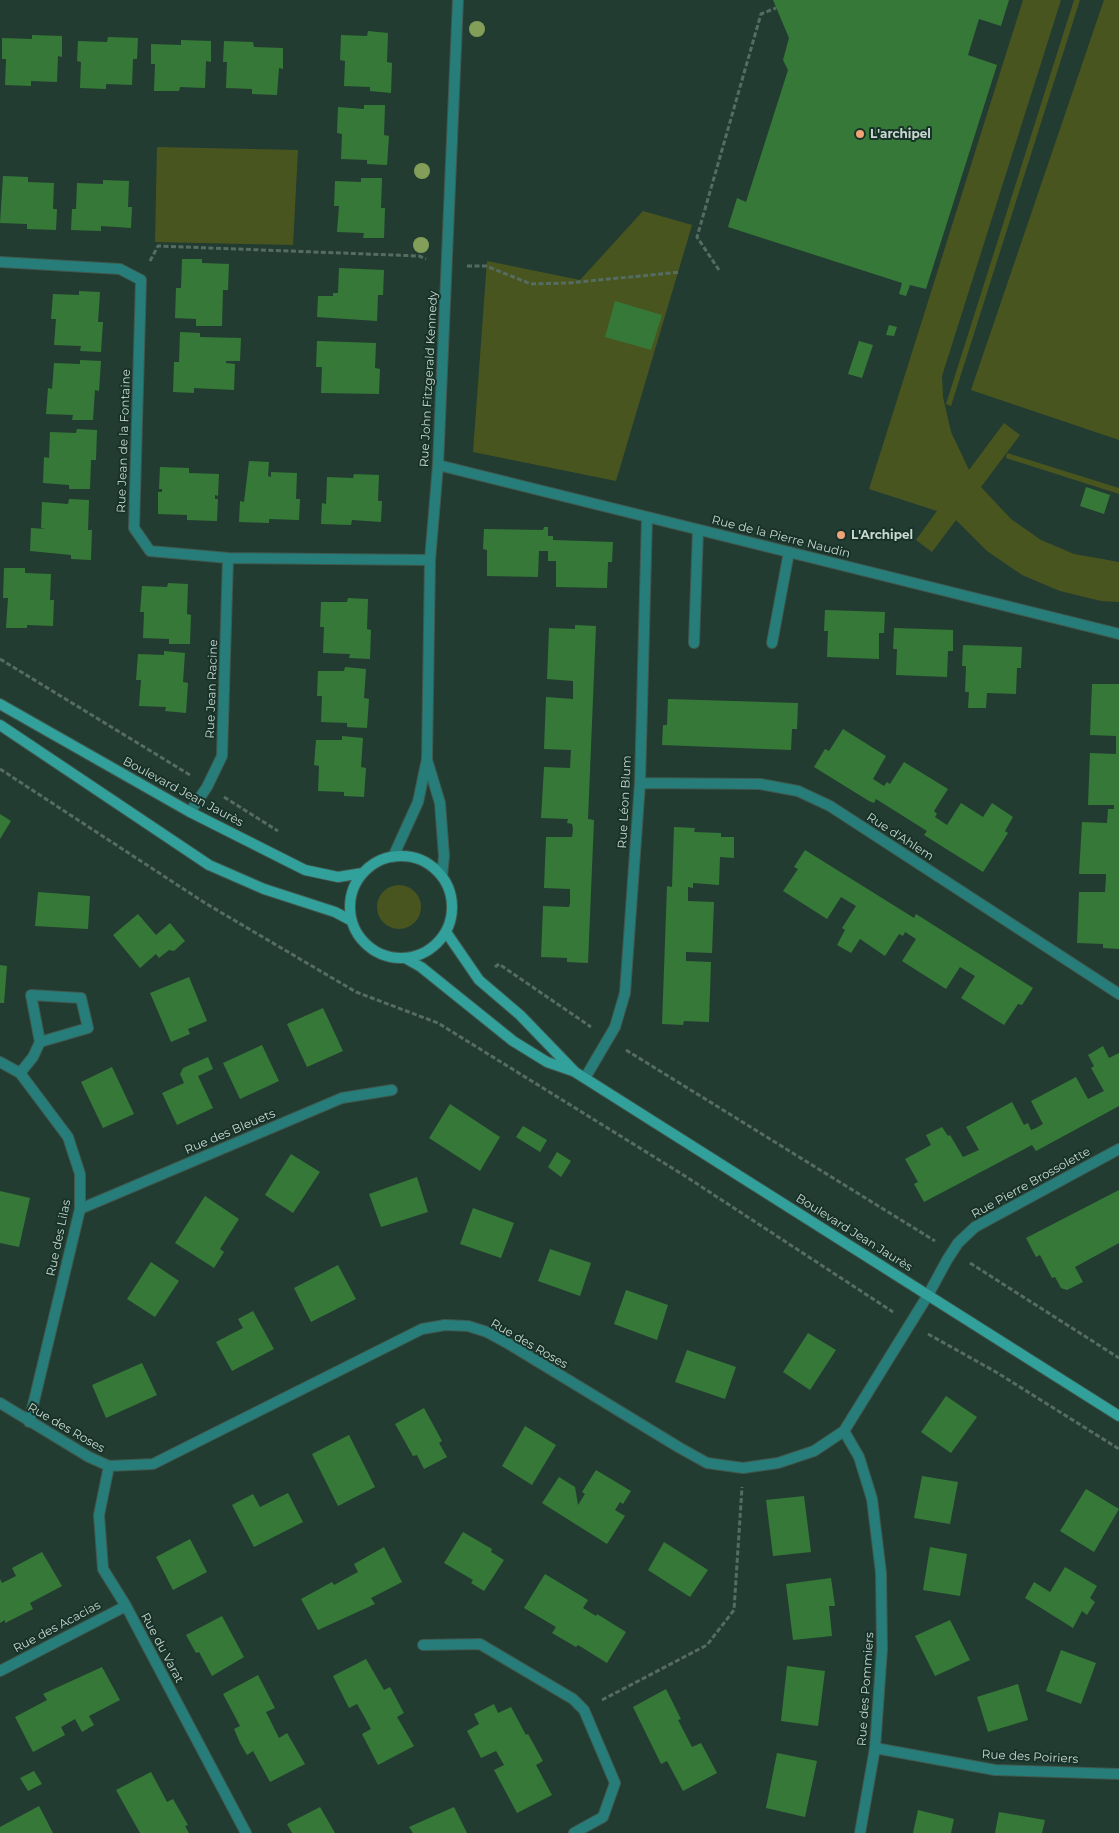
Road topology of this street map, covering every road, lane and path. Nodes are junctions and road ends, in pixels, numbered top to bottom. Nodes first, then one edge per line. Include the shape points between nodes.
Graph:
1 (458, 0) edge
2 (776, 8) dead end
3 (0, 262) edge
4 (447, 265) junction
5 (719, 270) dead end
6 (680, 272) dead end
7 (141, 280) junction
8 (438, 465) junction
9 (648, 517) junction
10 (698, 530) junction
11 (789, 552) junction
12 (228, 558) junction
13 (430, 560) junction
14 (1119, 634) edge
15 (694, 643) dead end
16 (772, 643) dead end
17 (0, 659) edge
18 (0, 704) edge
19 (0, 725) edge
20 (427, 759) junction
21 (0, 769) edge
22 (194, 778) dead end
23 (640, 783) junction
24 (219, 794) dead end
25 (190, 812) junction
26 (286, 835) dead end
27 (393, 857) junction
28 (363, 873) junction
29 (442, 876) junction
30 (352, 921) junction
31 (446, 932) junction
32 (405, 958) junction
33 (490, 970) dead end
34 (1119, 994) edge
35 (596, 1030) dead end
36 (40, 1042) junction
37 (620, 1047) dead end
38 (0, 1062) edge
39 (575, 1072) junction
40 (20, 1074) junction
41 (585, 1078) junction
42 (392, 1090) dead end
43 (1119, 1149) edge
44 (80, 1209) junction
45 (938, 1243) dead end
46 (967, 1262) dead end
47 (928, 1295) junction
48 (911, 1324) junction
49 (1119, 1358) edge
50 (0, 1403) edge
51 (1119, 1416) edge
52 (29, 1422) junction
53 (844, 1431) junction
54 (1119, 1449) edge
55 (109, 1466) junction
56 (743, 1468) junction
57 (126, 1606) junction
58 (423, 1645) dead end
59 (0, 1671) edge
60 (584, 1710) junction
61 (875, 1748) junction
62 (1119, 1774) edge
63 (246, 1833) edge
64 (574, 1833) edge
65 (860, 1833) edge

1 - 4 street, Rue John Fitzgerald Kennedy
2 - 5 path via 761,14 697,237
3 - 7 street via 120,269
4 - 6 path via 486,266 530,284
4 - 7 path via 419,256 158,246
4 - 8 street, Rue John Fitzgerald Kennedy
7 - 12 street, Rue Jean de la Fontaine via 134,528 150,551
8 - 9 street, Rue de la Pierre Naudin
8 - 13 street, Rue John Fitzgerald Kennedy
9 - 10 street, Rue de la Pierre Naudin
9 - 23 street, Rue Léon Blum
10 - 11 street, Rue de la Pierre Naudin
10 - 15 street
11 - 14 street, Rue de la Pierre Naudin
11 - 16 street
12 - 13 street, Rue Jean de la Fontaine
12 - 25 street, Rue Jean Racine via 222,756
13 - 20 street, Rue John Fitzgerald Kennedy
17 - 22 path
18 - 25 street, Boulevard Jean Jaurès
19 - 30 street via 209,865 264,890 319,906
20 - 27 street, Rue John Fitzgerald Kennedy via 418,802
20 - 29 street, Rue John Fitzgerald Kennedy via 440,803 444,856
21 - 48 path via 205,903 356,992 438,1023 685,1176
23 - 34 street, Rue d'Ahlem via 760,784 798,791 830,806
23 - 41 street, Rue Léon Blum via 625,993 615,1027
24 - 26 path
25 - 28 street, Boulevard Jean Jaurès via 305,870 338,877
27 - 28 street via 377,862
27 - 29 street via 411,857 428,864
28 - 30 street via 351,896
29 - 31 street via 452,903
30 - 32 street via 359,937 372,949 387,957
31 - 32 street via 429,950
31 - 39 street, Boulevard Jean Jaurès via 479,980 520,1015
32 - 39 street, Boulevard Jean Jaurès via 421,967 513,1041 547,1062
33 - 35 path via 499,964
36 - 36 street via 88,1028 81,998 31,995
36 - 40 street via 33,1058
37 - 45 path
38 - 40 street, Rue des Lilas
39 - 41 street, Boulevard Jean Jaurès
40 - 44 street, Rue des Lilas via 68,1137 80,1174
41 - 47 street, Boulevard Jean Jaurès
42 - 44 street, Rue des Bleuets via 342,1098
43 - 47 street, Rue Pierre Brossolette via 975,1227 958,1243
44 - 52 street, Rue des Lilas
46 - 49 path
47 - 48 street, Rue des Roses
47 - 51 street, Boulevard Jean Jaurès
48 - 53 street, Rue des Roses
48 - 54 path via 996,1372
50 - 52 street, Rue des Roses
52 - 55 street, Rue des Roses
53 - 56 street, Rue des Roses via 814,1451 778,1464
53 - 61 street, Rue des Pommiers via 859,1457 872,1499 880,1573 882,1649
55 - 56 street, Rue des Roses via 153,1464 374,1351 422,1329 445,1325 468,1326 487,1332 707,1463
55 - 57 street, Rue du Varat via 100,1515 102,1569
56 - 60 path via 734,1610 707,1645
57 - 59 street, Rue des Acacias
57 - 63 street, Rue du Varat
58 - 60 street via 480,1644 573,1699
60 - 64 street via 615,1783 603,1818
61 - 62 street, Rue des Poiriers via 995,1770
61 - 65 street, Rue des Pommiers

